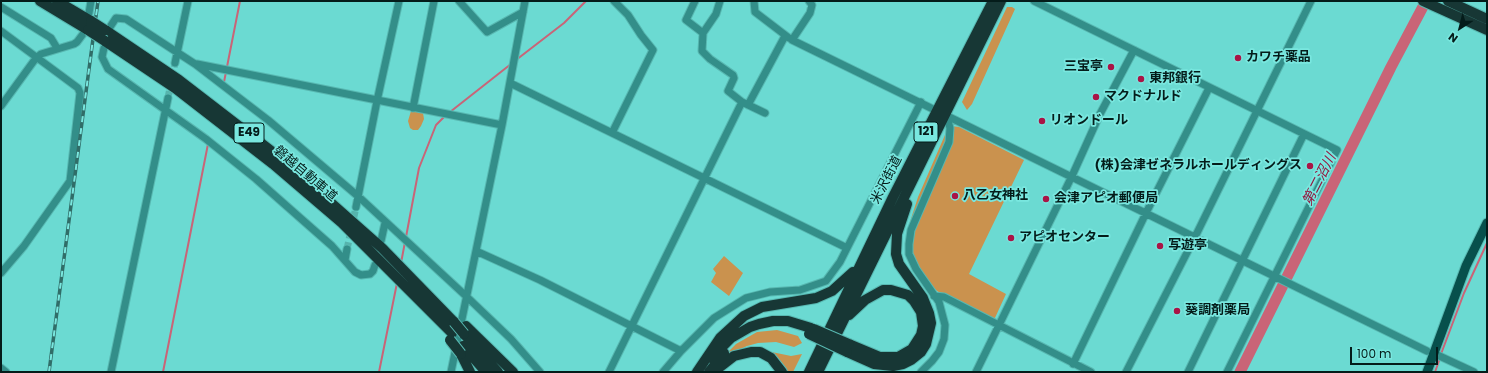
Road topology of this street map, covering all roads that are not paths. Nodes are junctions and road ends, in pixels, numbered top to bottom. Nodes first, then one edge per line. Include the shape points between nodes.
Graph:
1 (40, 1) edge
2 (57, 1) edge
3 (90, 1) edge
4 (188, 1) edge
5 (399, 1) edge
6 (434, 1) edge
7 (460, 1) edge
8 (525, 1) edge
9 (614, 1) edge
10 (695, 1) edge
11 (720, 1) edge
12 (754, 1) edge
13 (809, 1) edge
14 (1034, 1) edge
15 (1310, 1) edge
16 (1423, 1) edge
17 (1448, 1) edge
18 (999, 2) edge
19 (1, 7) edge
20 (523, 12) junction
21 (1487, 18) edge
22 (88, 25) junction
23 (1487, 30) edge
24 (1, 32) edge
25 (703, 33) junction
26 (106, 36) junction
27 (785, 36) junction
28 (792, 40) junction
29 (57, 48) junction
30 (1134, 50) junction
31 (177, 53) junction
32 (36, 58) junction
33 (175, 63) tunnel mouth
34 (195, 64) junction
35 (510, 83) junction
36 (1209, 88) junction
37 (168, 98) tunnel mouth
38 (377, 101) junction
39 (921, 102) junction
40 (745, 104) junction
41 (1, 106) edge
42 (413, 108) junction
43 (165, 109) junction
44 (1256, 110) junction
45 (942, 112) junction
46 (764, 113) dead end
47 (502, 125) junction
48 (612, 133) junction
49 (1304, 134) junction
50 (930, 146) junction
51 (1072, 176) junction
52 (705, 178) junction
53 (358, 197) junction
54 (356, 206) tunnel mouth
55 (1146, 213) junction
56 (385, 223) junction
57 (1487, 223) edge
58 (1195, 237) junction
59 (847, 248) junction
60 (347, 249) tunnel mouth
61 (476, 251) junction
62 (379, 253) junction
63 (345, 260) junction
64 (1242, 260) junction
65 (861, 263) junction
66 (1, 273) edge
67 (1274, 276) junction
68 (934, 296) junction
69 (423, 297) junction
70 (467, 297) junction
71 (999, 326) junction
72 (632, 327) junction
73 (840, 327) junction
74 (465, 330) junction
75 (810, 331) junction
76 (848, 348) junction
77 (462, 350) junction
78 (681, 351) junction
79 (1435, 354) junction
80 (1073, 364) junction
81 (1, 368) edge
82 (6, 372) edge
83 (111, 372) edge
84 (451, 372) edge
85 (470, 372) edge
86 (486, 372) edge
87 (498, 372) edge
88 (513, 372) edge
89 (540, 372) edge
90 (609, 372) edge
91 (663, 372) edge
92 (697, 372) edge
93 (709, 372) edge
94 (714, 372) edge
95 (782, 372) edge
96 (809, 372) edge
97 (818, 372) edge
98 (921, 372) edge
99 (976, 372) edge
100 (1091, 372) edge
101 (1126, 372) edge
102 (1188, 372) edge
103 (1227, 372) edge
104 (1427, 372) edge
105 (1474, 372) edge

1 - 22 highway, 磐越自動車道 / E49
2 - 22 highway, 磐越自動車道 / E49
3 - 22 street
4 - 31 street
5 - 38 street
6 - 42 street
7 - 20 street via 487,32
8 - 20 street
9 - 48 street via 624,10 653,50
10 - 25 street via 686,20
11 - 25 street via 716,14
12 - 27 street via 755,12
13 - 28 street via 812,5 810,12
14 - 30 street
15 - 44 street
16 - 23 highway
17 - 21 highway
18 - 45 highway, 米沢街道 / 121
19 - 29 street via 51,38
20 - 35 street
22 - 26 highway, 磐越自動車道 / E49, bridge
22 - 29 street via 77,42
24 - 32 street
25 - 40 street via 702,52 733,75 728,91
26 - 31 street via 116,18 126,19
26 - 43 street via 102,57 108,69
26 - 62 highway, 磐越自動車道 / E49 via 247,142
27 - 28 street
27 - 40 street
28 - 39 street
29 - 32 street
30 - 36 street
30 - 51 street via 1100,114
31 - 33 street
31 - 34 street
32 - 41 street
32 - 66 street via 78,88 80,93 70,181 24,246
34 - 38 street
34 - 53 street via 280,130
35 - 47 street
35 - 48 street
36 - 44 street
36 - 55 street
37 - 43 street
38 - 42 street
38 - 53 street
39 - 45 street
39 - 59 street
40 - 46 street
40 - 52 street
42 - 47 street
43 - 63 street via 303,219
43 - 83 street
44 - 49 street
44 - 58 street
45 - 50 highway, 米沢街道 / 121
45 - 51 street
45 - 65 highway, 米沢街道 / 121 via 893,197
45 - 68 street via 950,128 949,142 910,230 909,244 909,254
47 - 61 street
48 - 52 street
49 - 64 street
49 - 67 street via 1337,150
50 - 73 highway, 米沢街道 / 121
50 - 76 highway via 905,207 895,245 900,264 923,298 929,313 931,323 926,344 911,360 893,366 874,364
51 - 55 street
51 - 71 street
52 - 59 street
52 - 72 street
53 - 54 street
53 - 56 street
55 - 58 street
55 - 80 street
56 - 62 street
56 - 70 street
57 - 79 main road via 1466,266
58 - 64 street
58 - 101 street
59 - 78 street via 826,281 800,290 770,292 746,298 714,318
60 - 63 street
61 - 70 street
61 - 72 street
62 - 63 street via 370,274 361,275 355,272
62 - 69 highway, 磐越自動車道 / E49
62 - 69 highway, 磐越自動車道 / E49 via 394,261
64 - 67 street
64 - 102 street
65 - 92 highway via 832,291 816,298 762,307 744,316 720,338
65 - 96 highway, 米沢街道 / 121
67 - 79 street
67 - 103 street
68 - 71 street via 944,297
68 - 98 street via 943,312 944,340 939,352
69 - 74 highway
69 - 77 highway, bridge
70 - 84 street
70 - 89 street via 511,339
71 - 80 street
71 - 99 street
72 - 78 street
72 - 90 street
73 - 76 highway via 851,311 883,290 908,295 918,306 923,319 918,342 906,354 891,358 880,357
73 - 97 highway, 米沢街道 / 121
74 - 87 highway
74 - 88 highway
75 - 76 highway, bridge
75 - 92 highway via 788,321 773,321 750,327 731,338
75 - 93 highway via 778,327 753,331 731,345
77 - 85 highway
77 - 86 highway
78 - 91 street
79 - 104 main road
79 - 105 street
80 - 100 street
81 - 82 street
94 - 95 highway via 734,356 760,352 771,358

